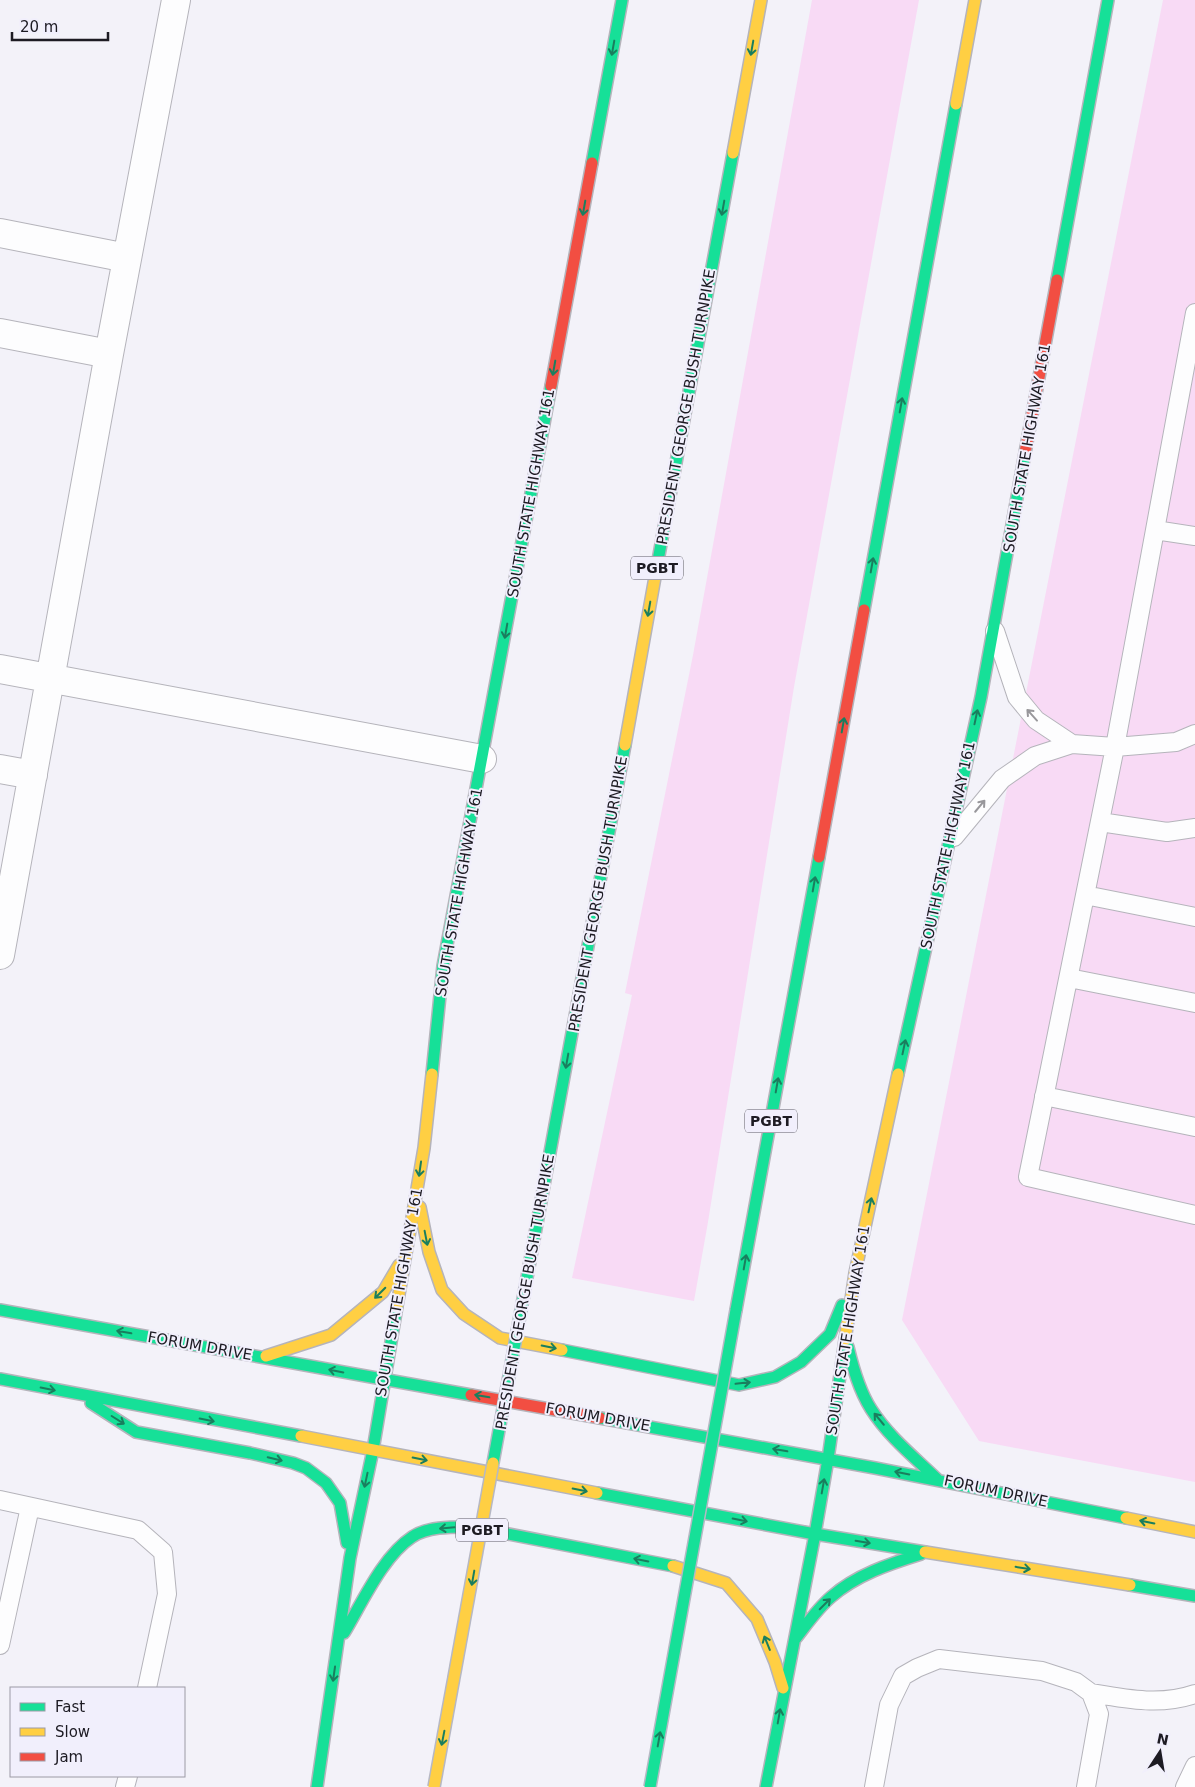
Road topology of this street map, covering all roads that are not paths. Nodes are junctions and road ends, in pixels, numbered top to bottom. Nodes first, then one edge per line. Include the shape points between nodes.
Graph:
1 (176, 0) edge
2 (622, 0) edge
3 (760, 0) edge
4 (975, 0) edge
5 (1108, 0) edge
6 (0, 233) edge
7 (127, 258) junction
8 (1195, 313) edge
9 (0, 333) edge
10 (109, 354) junction
11 (1155, 530) junction
12 (1195, 536) edge
13 (994, 627) junction
14 (0, 669) edge
15 (51, 678) junction
16 (1195, 734) edge
17 (1072, 744) junction
18 (1115, 747) junction
19 (482, 759) junction
20 (0, 769) edge
21 (32, 775) junction
22 (1100, 822) junction
23 (1195, 828) edge
24 (949, 843) junction
25 (1085, 895) junction
26 (1195, 917) edge
27 (0, 955) edge
28 (1068, 978) junction
29 (1195, 1003) edge
30 (1044, 1096) junction
31 (1195, 1127) edge
32 (417, 1190) junction
33 (1195, 1215) edge
34 (406, 1253) junction
35 (855, 1273) junction
36 (0, 1310) edge
37 (845, 1336) junction
38 (261, 1357) junction
39 (0, 1379) edge
40 (383, 1380) junction
41 (77, 1394) junction
42 (712, 1449) junction
43 (373, 1450) junction
44 (828, 1459) junction
45 (937, 1479) junction
46 (0, 1500) edge
47 (30, 1506) junction
48 (1195, 1532) edge
49 (815, 1534) junction
50 (929, 1552) junction
51 (350, 1558) junction
52 (1195, 1596) edge
53 (794, 1641) junction
54 (338, 1643) junction
55 (0, 1645) edge
56 (147, 1687) edge
57 (784, 1689) junction
58 (1092, 1693) junction
59 (1195, 1694) edge
60 (1195, 1766) edge
61 (665, 1768) dead end
62 (317, 1787) edge
63 (434, 1787) edge
64 (650, 1787) edge
65 (766, 1787) edge
66 (874, 1787) edge
67 (1086, 1787) edge
68 (1185, 1787) edge

1 - 7 street
2 -> 19 main road, SOUTH STATE HIGHWAY 161
3 -> 63 main road, PRESIDENT GEORGE BUSH TURNPIKE / PGBT, bridge
42 -> 4 main road, PGBT, bridge
5 - 13 main road, SOUTH STATE HIGHWAY 161
6 - 7 street
7 - 10 street
8 - 11 lane
9 - 10 street
10 - 15 street
11 - 12 lane
11 - 18 lane
17 -> 13 lane via 1036,720 1017,697
24 -> 13 main road, SOUTH STATE HIGHWAY 161
14 - 15 street
15 - 19 street
15 - 21 street
16 - 18 lane via 1176,742
17 - 18 lane
24 -> 17 lane via 1002,779 1035,756
18 - 22 lane
19 -> 32 main road, SOUTH STATE HIGHWAY 161 via 443,966
20 - 21 street
21 - 27 street
22 - 23 lane via 1167,832
22 - 25 lane
35 -> 24 main road, SOUTH STATE HIGHWAY 161
25 - 26 lane
25 - 28 lane
28 - 29 lane
28 - 30 lane
30 - 31 lane
30 - 33 lane via 1028,1177
32 - 34 main road, SOUTH STATE HIGHWAY 161
32 -> 35 main road via 429,1252 442,1290 464,1314 500,1338 739,1385 775,1377 801,1362 830,1334
34 -> 38 main road via 383,1292 330,1335
34 - 40 main road, SOUTH STATE HIGHWAY 161
35 - 37 main road, SOUTH STATE HIGHWAY 161
38 -> 36 main road, FORUM DRIVE
37 - 44 main road, SOUTH STATE HIGHWAY 161
45 -> 37 main road via 874,1414 855,1376
40 -> 38 main road, FORUM DRIVE
39 -> 41 main road
40 - 43 main road, SOUTH STATE HIGHWAY 161
44 -> 40 main road, FORUM DRIVE
41 -> 43 main road
41 -> 51 main road via 136,1432 250,1453 306,1468 326,1483 340,1503
42 - 61 main road, bridge
64 -> 42 main road, bridge
43 -> 49 main road
43 -> 51 main road, SOUTH STATE HIGHWAY 161
45 -> 44 main road, FORUM DRIVE
49 -> 44 main road, SOUTH STATE HIGHWAY 161
48 -> 45 main road, FORUM DRIVE
46 - 47 lane
47 - 55 lane
47 - 56 lane via 138,1530 163,1552 167,1594
49 -> 50 main road
49 - 53 main road, SOUTH STATE HIGHWAY 161
50 -> 52 main road
53 -> 50 main road via 837,1592 886,1565
51 - 54 main road, SOUTH STATE HIGHWAY 161
53 - 57 main road, SOUTH STATE HIGHWAY 161
57 -> 54 main road via 757,1619 726,1583 682,1568 472,1527 442,1527 413,1536 387,1561
54 -> 62 main road, SOUTH STATE HIGHWAY 161
65 -> 57 main road, SOUTH STATE HIGHWAY 161
58 - 59 lane via 1134,1701 1178,1700
58 - 66 lane via 1076,1682 1042,1671 940,1659 917,1668 903,1676 889,1705
58 - 67 lane via 1099,1714
60 - 68 lane

